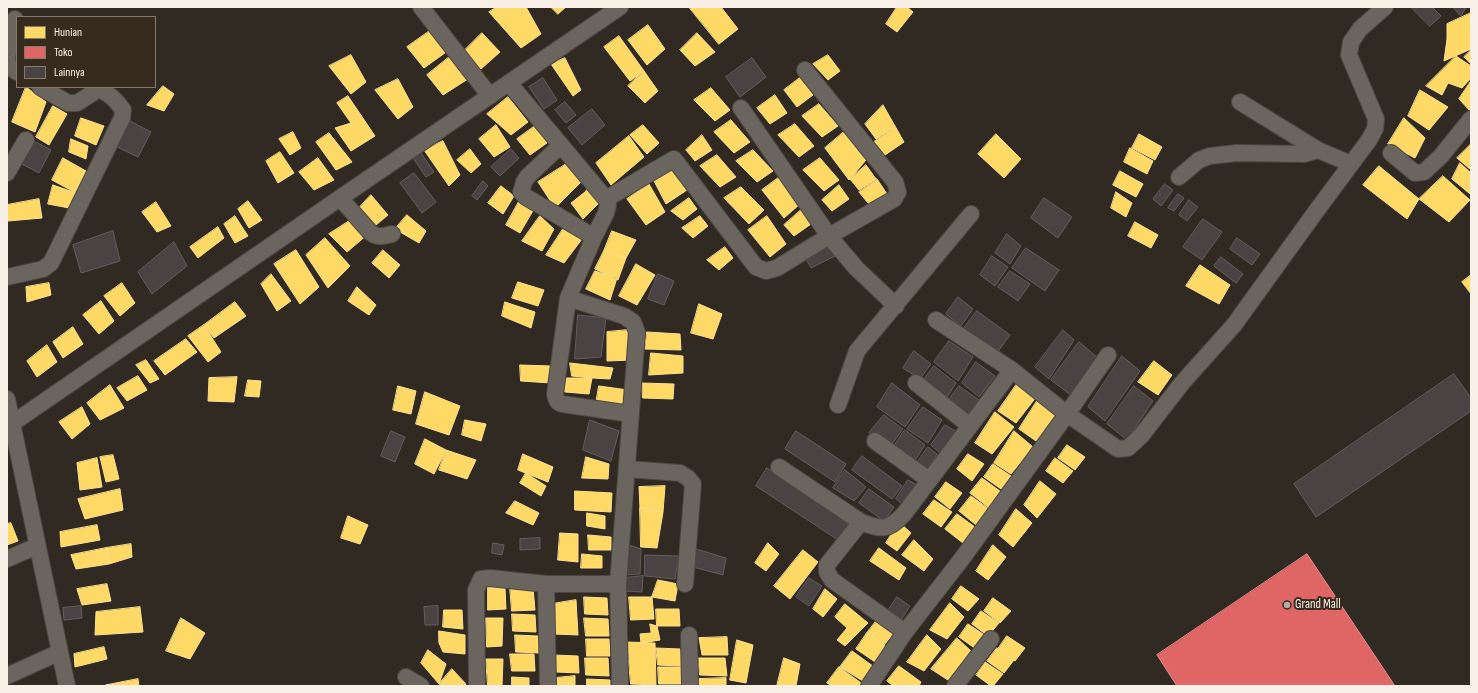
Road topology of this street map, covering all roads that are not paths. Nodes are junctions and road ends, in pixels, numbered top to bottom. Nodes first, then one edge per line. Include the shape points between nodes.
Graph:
1 (421, 7) edge
2 (620, 7) edge
3 (1385, 7) edge
4 (15, 19) dead end
5 (805, 70) dead end
6 (16, 71) edge
7 (510, 83) junction
8 (42, 88) edge
9 (490, 96) junction
10 (1240, 102) dead end
11 (741, 108) dead end
12 (1471, 119) edge
13 (26, 140) dead end
14 (561, 145) junction
15 (1318, 150) junction
16 (1391, 153) dead end
17 (1351, 164) junction
18 (7, 173) edge
19 (1179, 177) dead end
20 (340, 198) junction
21 (606, 199) junction
22 (971, 214) dead end
23 (392, 234) dead end
24 (829, 236) junction
25 (594, 237) junction
26 (7, 277) edge
27 (568, 298) junction
28 (896, 306) junction
29 (936, 320) dead end
30 (1108, 355) dead end
31 (1012, 370) junction
32 (916, 383) dead end
33 (7, 399) edge
34 (838, 405) dead end
35 (631, 414) junction
36 (1067, 414) junction
37 (10, 426) edge
38 (970, 426) junction
39 (875, 442) dead end
40 (779, 467) dead end
41 (627, 469) junction
42 (929, 480) junction
43 (861, 522) junction
44 (37, 546) junction
45 (7, 559) edge
46 (546, 584) junction
47 (618, 584) junction
48 (685, 584) dead end
49 (905, 632) junction
50 (689, 635) dead end
51 (991, 639) dead end
52 (60, 652) junction
53 (7, 676) edge
54 (406, 677) dead end
55 (67, 686) edge
56 (421, 686) edge
57 (477, 686) edge
58 (548, 686) edge
59 (620, 686) edge
60 (690, 686) edge
61 (869, 686) edge
62 (955, 686) edge

1 - 9 street
2 - 7 street
3 - 17 street via 1360,29 1351,42 1349,55 1376,119 1369,140
4 - 6 street via 7,57 8,66
5 - 24 street via 895,182 898,192 894,199
7 - 9 street
7 - 14 street
8 - 26 street via 68,103 76,103 98,89 110,94 118,103 123,110 122,118 51,263 43,269
9 - 20 street
10 - 15 street
11 - 24 street
12 - 16 street via 1441,156 1424,172 1415,173
13 - 18 street
14 - 21 street
14 - 25 street via 527,177 521,192
15 - 17 street
15 - 19 street via 1304,154 1237,153 1210,156 1199,160
17 - 36 street via 1234,325 1141,436 1128,448 1118,449
20 - 23 street via 375,236
20 - 37 street
21 - 24 street via 674,159 756,267 766,271 777,268
21 - 25 street via 606,213
22 - 28 street
24 - 28 street via 856,268
25 - 27 street
27 - 35 street via 624,316 633,322 637,332
27 - 35 street via 555,394 558,403
28 - 34 street via 857,351
29 - 31 street
30 - 36 street
31 - 36 street
31 - 38 street
32 - 38 street
33 - 37 street
35 - 41 street
36 - 49 street via 964,556
37 - 44 street
38 - 42 street
39 - 42 street
40 - 43 street
41 - 47 street
41 - 48 street via 680,474 693,484
42 - 43 street via 895,524 875,527
43 - 49 street via 827,565 827,572 832,580
44 - 45 street
44 - 52 street
46 - 47 street
46 - 57 street via 490,578 483,578 478,582
46 - 58 street
47 - 59 street
49 - 61 street
50 - 60 street
51 - 62 street
52 - 53 street
52 - 55 street
54 - 56 street

